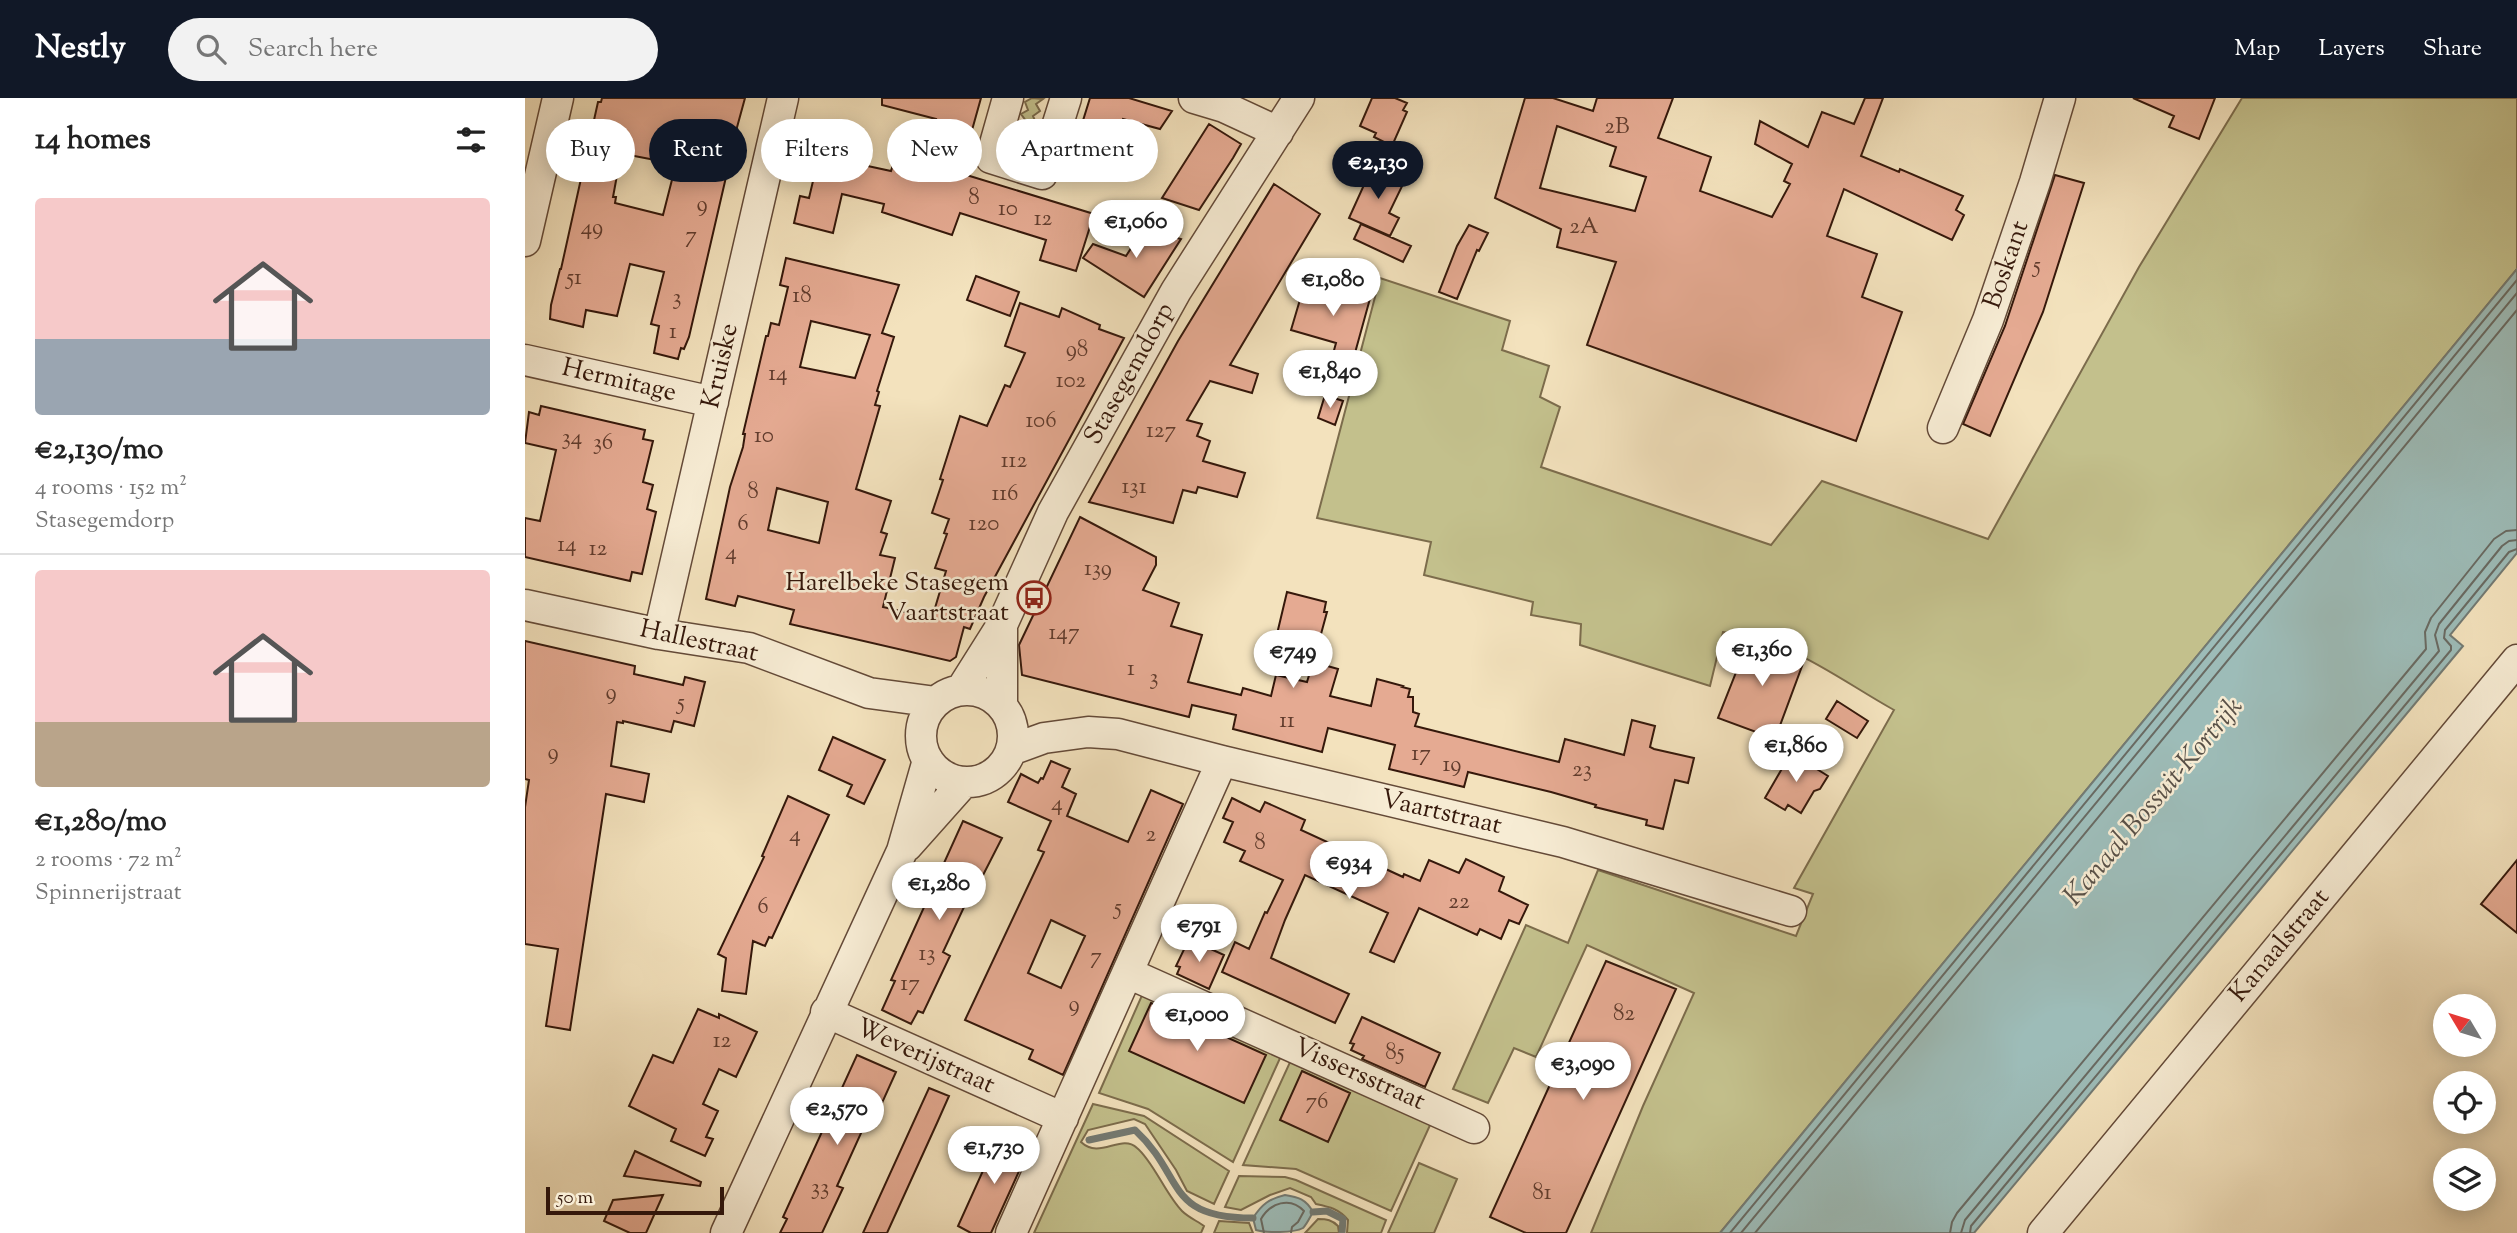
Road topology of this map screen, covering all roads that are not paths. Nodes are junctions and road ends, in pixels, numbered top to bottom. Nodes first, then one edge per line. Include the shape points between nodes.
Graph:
1 (558, 98) edge
2 (783, 98) edge
3 (1008, 98) edge
4 (1066, 98) edge
5 (1194, 98) edge
6 (1299, 98) edge
7 (2060, 98) edge
8 (1278, 132) junction
9 (525, 241) edge
10 (525, 360) edge
11 (713, 402) junction
12 (1943, 428) dead end
13 (525, 606) edge
14 (1002, 625) junction
15 (659, 634) junction
16 (2517, 660) edge
17 (869, 693) junction
18 (949, 696) junction
19 (1006, 711) junction
20 (1088, 732) junction
21 (925, 749) junction
22 (1011, 750) junction
23 (1222, 761) junction
24 (964, 782) junction
25 (902, 851) junction
26 (1791, 911) dead end
27 (1128, 973) junction
28 (826, 1012) junction
29 (1063, 1118) junction
30 (1474, 1128) dead end
31 (726, 1233) edge
32 (1011, 1233) edge
33 (2043, 1233) edge

1 - 9 street
2 - 11 street, Kruiske
3 - 4 street via 991,158 1042,174
5 - 8 street
6 - 8 street, Stasegemdorp
7 - 12 street, Boskant via 1988,320
8 - 14 street, Stasegemdorp via 1170,303 1053,512
10 - 11 street, Hermitage
11 - 15 street, Kruiske
13 - 15 street, Hallestraat
14 - 18 street, Stasegemdorp
14 - 19 street, Stasegemdorp
15 - 17 street, Hallestraat via 748,648
16 - 33 street, Kanaalstraat
17 - 18 street, Hallestraat
17 - 21 street, Hallestraat
18 - 19 street via 976,690 991,696
18 - 21 street via 928,712 923,724
19 - 20 street, Vaartstraat
19 - 22 street
20 - 22 street, Vaartstraat via 1044,738
20 - 23 street, Vaartstraat via 1118,734
21 - 24 street via 937,771
21 - 25 street
22 - 24 street via 993,774
23 - 26 street, Vaartstraat via 1563,842
23 - 27 street
24 - 25 street
25 - 28 street
27 - 29 street
27 - 30 street, Vissersstraat
28 - 29 street, Weverijstraat
28 - 31 street
29 - 32 street

